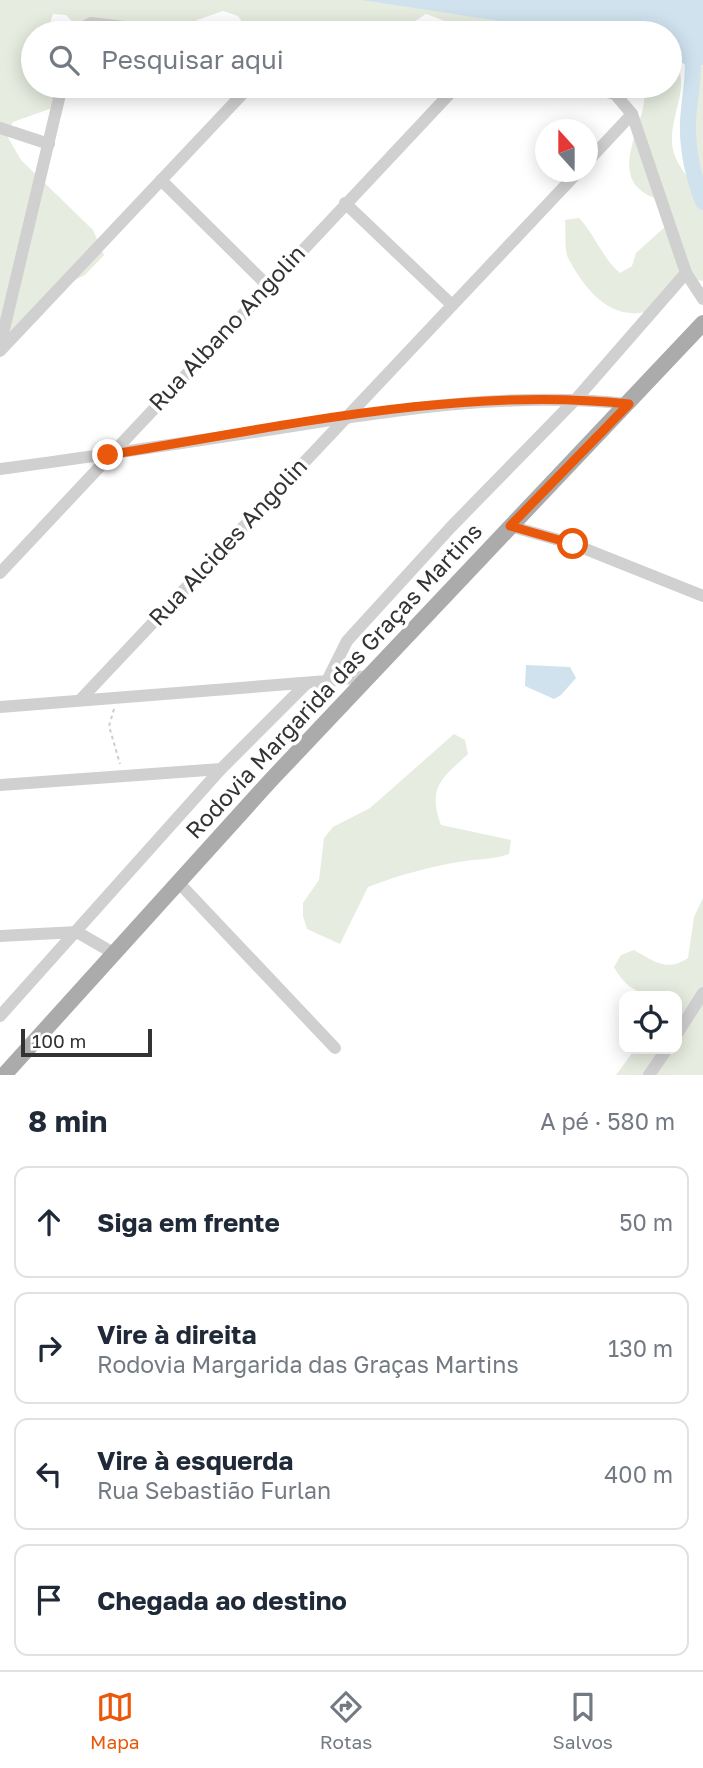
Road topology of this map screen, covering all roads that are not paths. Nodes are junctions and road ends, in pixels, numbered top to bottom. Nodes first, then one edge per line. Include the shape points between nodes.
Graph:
1 (59, 98) edge
2 (239, 98) edge
3 (446, 98) edge
4 (618, 98) edge
5 (632, 114) junction
6 (0, 128) edge
7 (49, 144) junction
8 (598, 150) edge
9 (161, 180) junction
10 (569, 182) edge
11 (345, 203) junction
12 (686, 273) junction
13 (267, 285) junction
14 (703, 299) edge
15 (452, 305) junction
16 (703, 323) edge
17 (0, 349) edge
18 (577, 398) junction
19 (629, 404) junction
20 (346, 417) junction
21 (108, 455) junction
22 (0, 469) edge
23 (510, 526) junction
24 (0, 573) edge
25 (703, 597) edge
26 (369, 676) junction
27 (327, 681) junction
28 (307, 683) junction
29 (81, 699) junction
30 (0, 707) edge
31 (221, 769) junction
32 (0, 785) edge
33 (179, 883) junction
34 (77, 932) junction
35 (0, 936) edge
36 (115, 954) junction
37 (703, 993) edge
38 (0, 1016) edge
39 (682, 1026) edge
40 (335, 1048) dead end
41 (664, 1054) edge
42 (4, 1075) edge
43 (649, 1075) edge

1 - 7 street
2 - 9 street
3 - 11 street, Rua Albano Angolin
4 - 5 street
5 - 8 street
5 - 12 street
6 - 7 street
7 - 17 street
9 - 13 street
9 - 17 street
10 - 15 street, Rua Alcides Angolin
11 - 13 street, Rua Albano Angolin
11 - 15 street
12 - 14 street
12 - 18 street
13 - 21 street, Rua Albano Angolin
15 - 20 street, Rua Alcides Angolin
16 - 19 main road, Rodovia Margarida das Graças Martins
18 - 19 street
18 - 20 street via 504,399
18 - 27 street via 347,641
19 - 23 main road, Rodovia Margarida das Graças Martins
20 - 21 street
20 - 29 street, Rua Alcides Angolin
21 - 22 street
21 - 24 street, Rua Albano Angolin
23 - 25 street via 573,544
23 - 26 main road, Rodovia Margarida das Graças Martins
26 - 27 street
26 - 33 main road, Rodovia Margarida das Graças Martins
27 - 28 street
28 - 29 street
28 - 31 street
29 - 30 street
31 - 32 street
31 - 34 street
33 - 36 main road, Rodovia Margarida das Graças Martins
33 - 40 street
34 - 35 street
34 - 36 street
34 - 38 street
36 - 42 main road, Rodovia Margarida das Graças Martins
37 - 39 street
41 - 43 street

